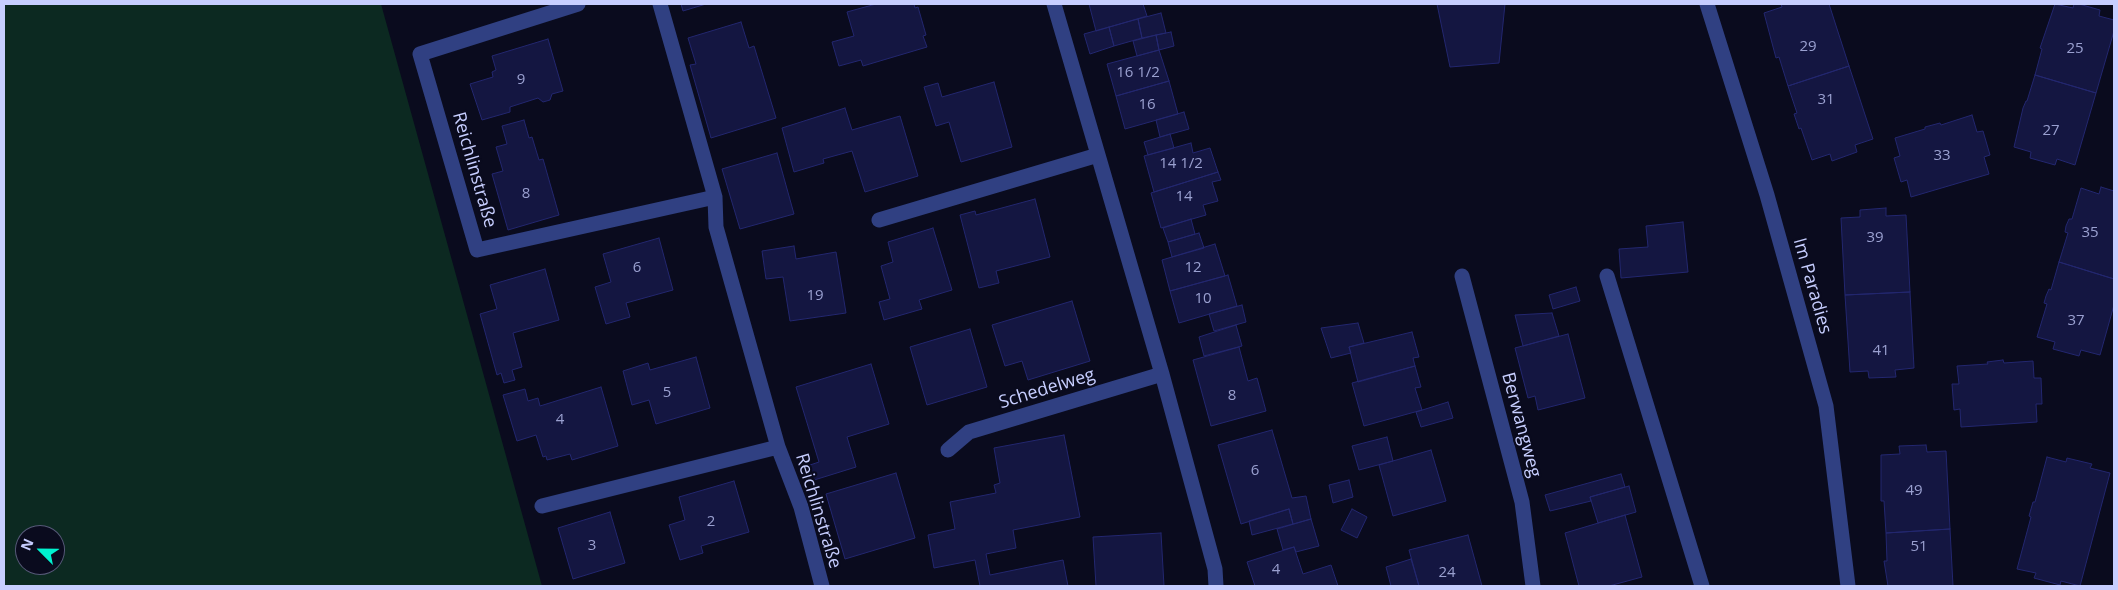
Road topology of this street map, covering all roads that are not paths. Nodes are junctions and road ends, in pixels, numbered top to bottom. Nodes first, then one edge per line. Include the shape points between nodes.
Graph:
1 (578, 4) edge
2 (660, 4) edge
3 (1054, 4) edge
4 (1707, 4) edge
5 (1098, 155) junction
6 (715, 197) junction
7 (879, 220) dead end
8 (1462, 276) dead end
9 (1607, 276) dead end
10 (1162, 374) junction
11 (778, 446) junction
12 (948, 450) dead end
13 (542, 506) dead end
14 (822, 586) edge
15 (1216, 586) edge
16 (1533, 586) edge
17 (1702, 586) edge
18 (1848, 586) edge

1 - 6 street, Reichlinstraße via 420,54 477,250
2 - 6 street, Reichlinstraße
3 - 5 street
4 - 18 street, Im Paradies via 1767,195 1826,406
5 - 7 street
5 - 10 street
6 - 11 street, Reichlinstraße via 716,227
8 - 16 street, Berwangweg via 1522,502
9 - 17 street
10 - 12 street, Schedelweg via 969,432
10 - 15 street via 1215,569
11 - 13 street, Reichlinstraße
11 - 14 street, Reichlinstraße via 801,507

